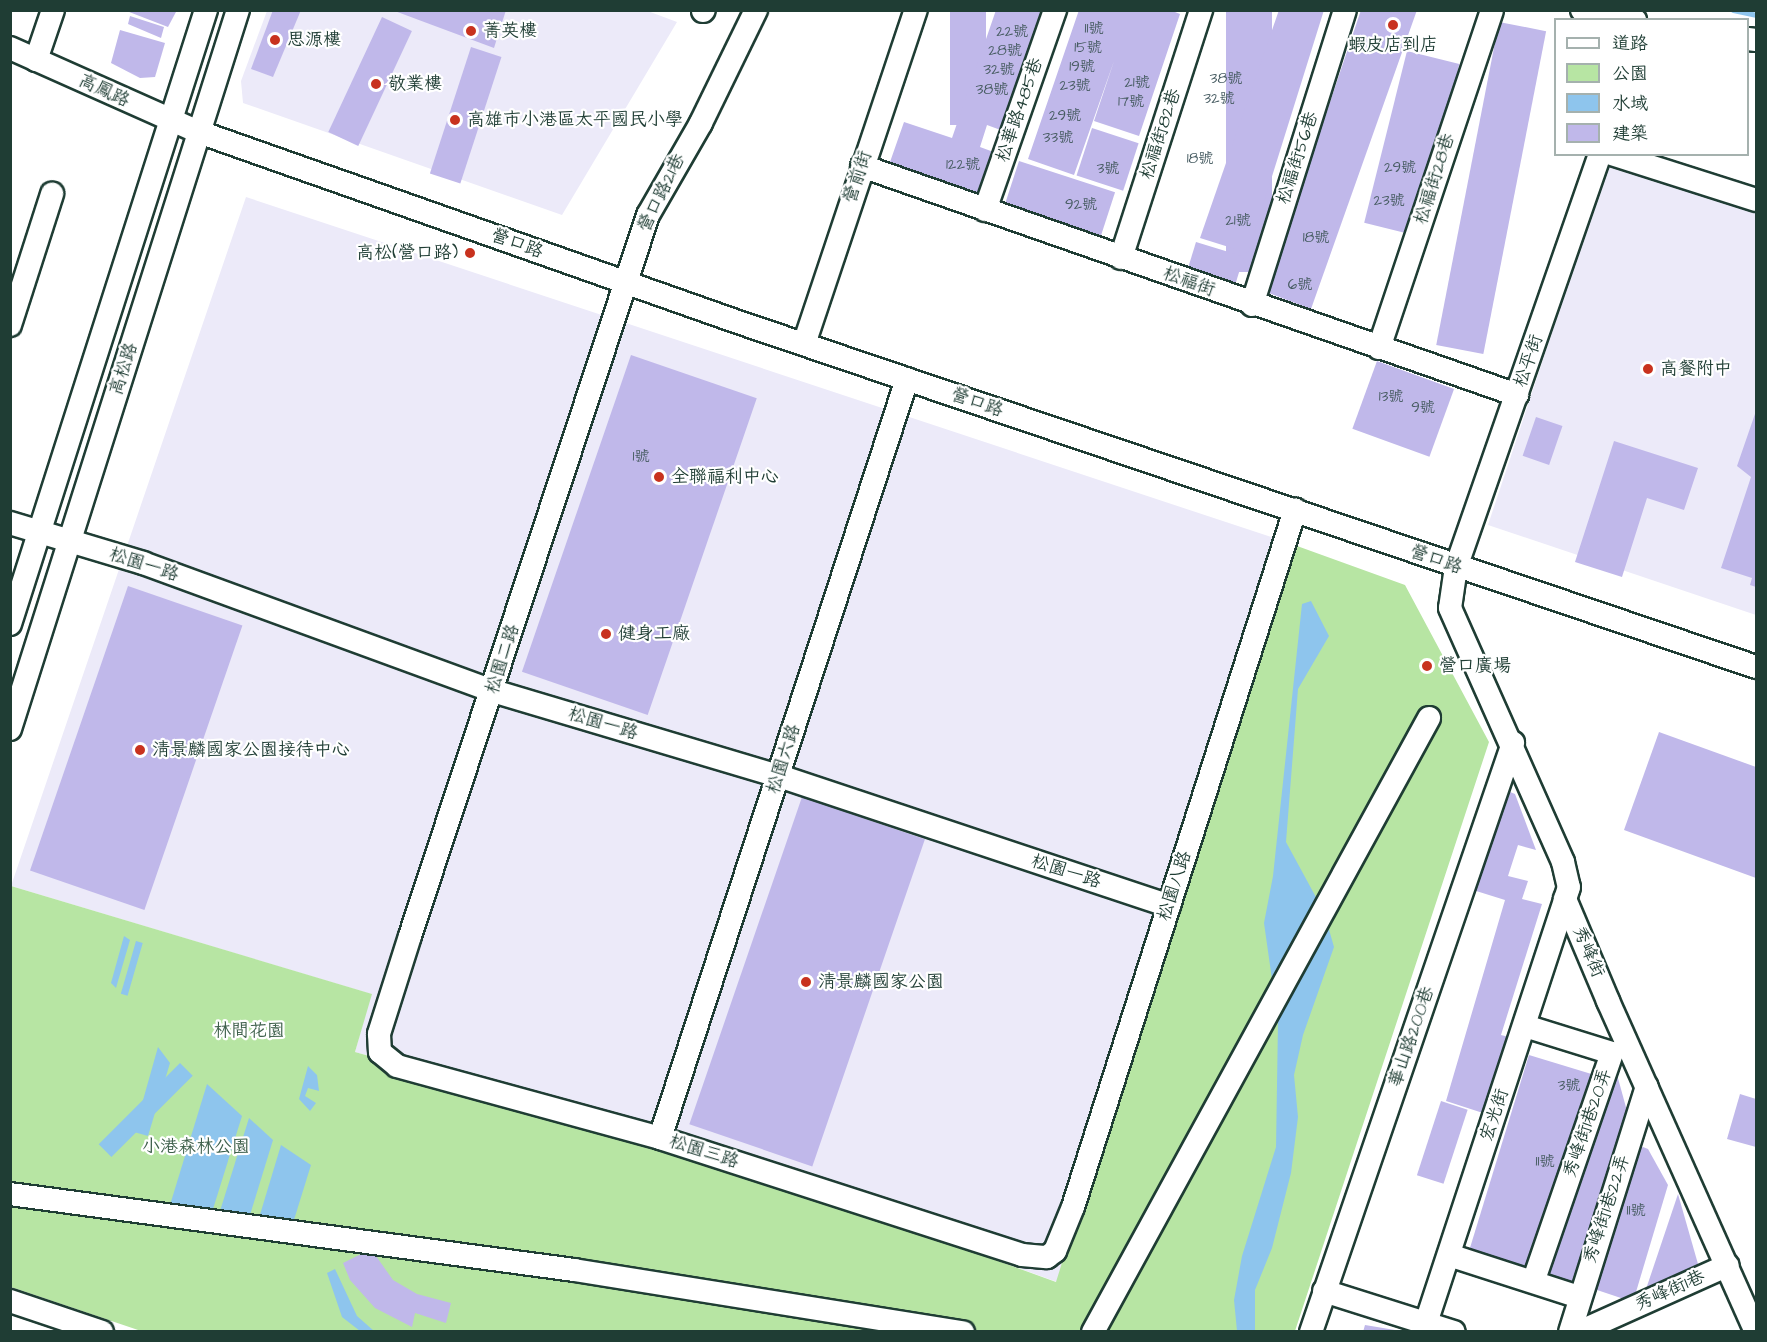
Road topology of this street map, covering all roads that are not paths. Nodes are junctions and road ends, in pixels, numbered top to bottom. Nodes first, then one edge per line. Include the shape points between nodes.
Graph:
1 (53, 10) edge
2 (206, 10) edge
3 (238, 10) edge
4 (756, 10) edge
5 (915, 10) edge
6 (1055, 10) edge
7 (1201, 10) edge
8 (1345, 10) edge
9 (1492, 10) edge
10 (1582, 10) edge
11 (1624, 18) edge
12 (10, 48) edge
13 (36, 60) junction
14 (170, 122) junction
15 (199, 132) junction
16 (1599, 156) edge
17 (1618, 156) edge
18 (861, 166) junction
19 (52, 194) dead end
20 (1756, 200) edge
21 (985, 210) junction
22 (1121, 258) junction
23 (624, 282) junction
24 (1252, 305) junction
25 (10, 325) edge
26 (804, 344) junction
27 (1379, 348) junction
28 (907, 379) junction
29 (1517, 396) junction
30 (1295, 510) junction
31 (10, 523) edge
32 (40, 532) junction
33 (69, 541) junction
34 (1456, 567) junction
35 (10, 624) edge
36 (1756, 667) edge
37 (493, 691) junction
38 (1429, 718) dead end
39 (10, 729) edge
40 (1513, 743) junction
41 (779, 776) junction
42 (1565, 899) junction
43 (1169, 906) junction
44 (1525, 1026) junction
45 (379, 1034) joint
46 (1647, 1088) junction
47 (660, 1138) junction
48 (10, 1194) edge
49 (1449, 1255) junction
50 (1047, 1257) joint
51 (1728, 1265) junction
52 (1534, 1280) junction
53 (1324, 1292) junction
54 (1579, 1297) junction
55 (10, 1301) edge
56 (1424, 1327) edge
57 (102, 1332) edge
58 (963, 1332) edge
59 (1093, 1332) edge
60 (1311, 1332) edge
61 (1454, 1332) edge
62 (1569, 1332) edge
63 (1579, 1332) edge
64 (1756, 1332) edge

1 - 13 street
2 - 14 street, 高松路
3 - 15 street, 高松路
4 - 23 street, 營口路21巷 via 701,123 648,215
5 - 18 street, 營前街
6 - 21 street, 松華路485巷
7 - 22 street, 松福街82巷
8 - 24 street, 松福街56巷
9 - 27 street, 松福街28巷
10 - 11 street
12 - 13 street, 高鳳路
13 - 14 street, 高鳳路
14 - 15 street, 高鳳路
14 - 32 street, 高松路
15 - 23 street, 營口路
15 - 33 street, 高松路
16 - 29 street, 松平街
17 - 20 street
18 - 21 street, 松福街
18 - 26 street, 營前街
19 - 25 street
21 - 22 street, 松福街
22 - 24 street, 松福街
23 - 26 street, 營口路
23 - 37 street, 松園二路
24 - 27 street, 松福街
26 - 28 street, 營口路
27 - 29 street, 松福街
28 - 30 street, 營口路
28 - 41 street, 松園六路
29 - 34 street, 松平街
30 - 34 street, 營口路
30 - 43 street, 松園八路
31 - 32 street, 松園一路
32 - 33 street, 松園一路
32 - 35 street, 高松路
33 - 37 street, 松園一路 via 143,563
33 - 39 street, 高松路
34 - 36 street, 營口路
34 - 40 street, 秀峰街 via 1450,608
37 - 41 street, 松園一路
37 - 45 street, 松園二路
38 - 59 street
40 - 42 street, 秀峰街 via 1563,862 1569,886
40 - 53 street, 華山路200巷
41 - 43 street, 松園一路
41 - 47 street, 松園六路
42 - 44 street, 宏光街
42 - 46 street, 秀峰街
43 - 50 street, 松園八路 via 1073,1207 1055,1251
44 - 49 street, 宏光街
44 - 52 street, 秀峰街1巷20弄 via 1612,1053
45 - 47 street, 松園三路 via 380,1052 397,1066
46 - 51 street, 秀峰街
46 - 54 street, 秀峰街1巷22弄
47 - 50 street, 松園三路 via 1022,1255
48 - 58 street via 574,1270
49 - 52 street
49 - 56 street, 宏光街
51 - 63 street, 秀峰街1巷
51 - 64 street, 秀峰街
52 - 54 street
53 - 56 street
53 - 60 street, 華山路200巷
54 - 62 street, 秀峰街1巷22弄
55 - 57 street
56 - 61 street

